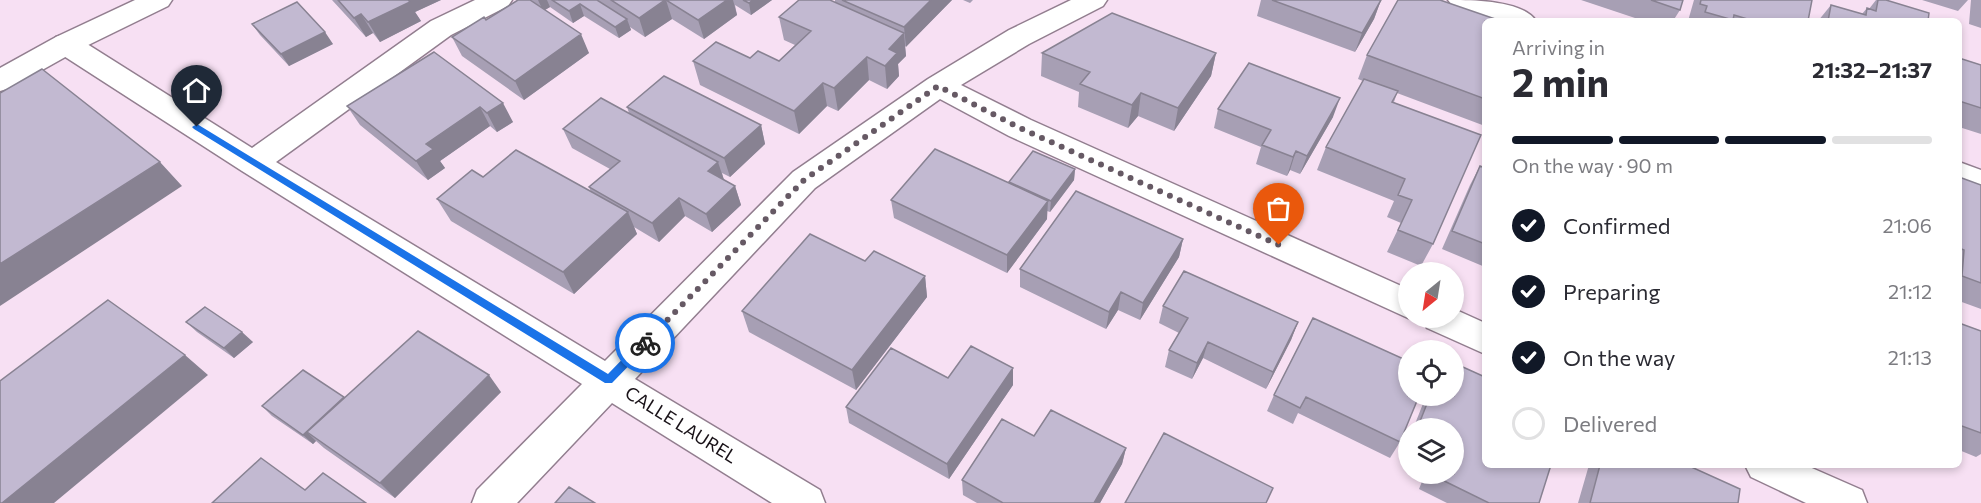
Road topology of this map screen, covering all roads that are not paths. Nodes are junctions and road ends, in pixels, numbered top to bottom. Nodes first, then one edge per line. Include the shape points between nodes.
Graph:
1 (158, 0) edge
2 (498, 0) edge
3 (1093, 0) edge
4 (1462, 0) edge
5 (1513, 18) edge
6 (66, 44) junction
7 (0, 81) edge
8 (938, 86) junction
9 (253, 163) junction
10 (1962, 175) edge
11 (1981, 182) edge
12 (1398, 299) edge
13 (1461, 328) edge
14 (1482, 338) edge
15 (609, 380) junction
16 (1771, 468) edge
17 (490, 503) edge
18 (806, 503) edge
19 (1848, 503) edge

1 - 6 street
2 - 9 street via 441,28
3 - 8 street via 1018,37
4 - 5 street
6 - 7 street
6 - 9 street, CALLE LAUREL
8 - 12 street via 1020,128
8 - 15 street via 804,180
9 - 15 street, CALLE LAUREL
10 - 11 street
13 - 14 street
15 - 17 street
15 - 18 street, CALLE LAUREL
16 - 19 street

